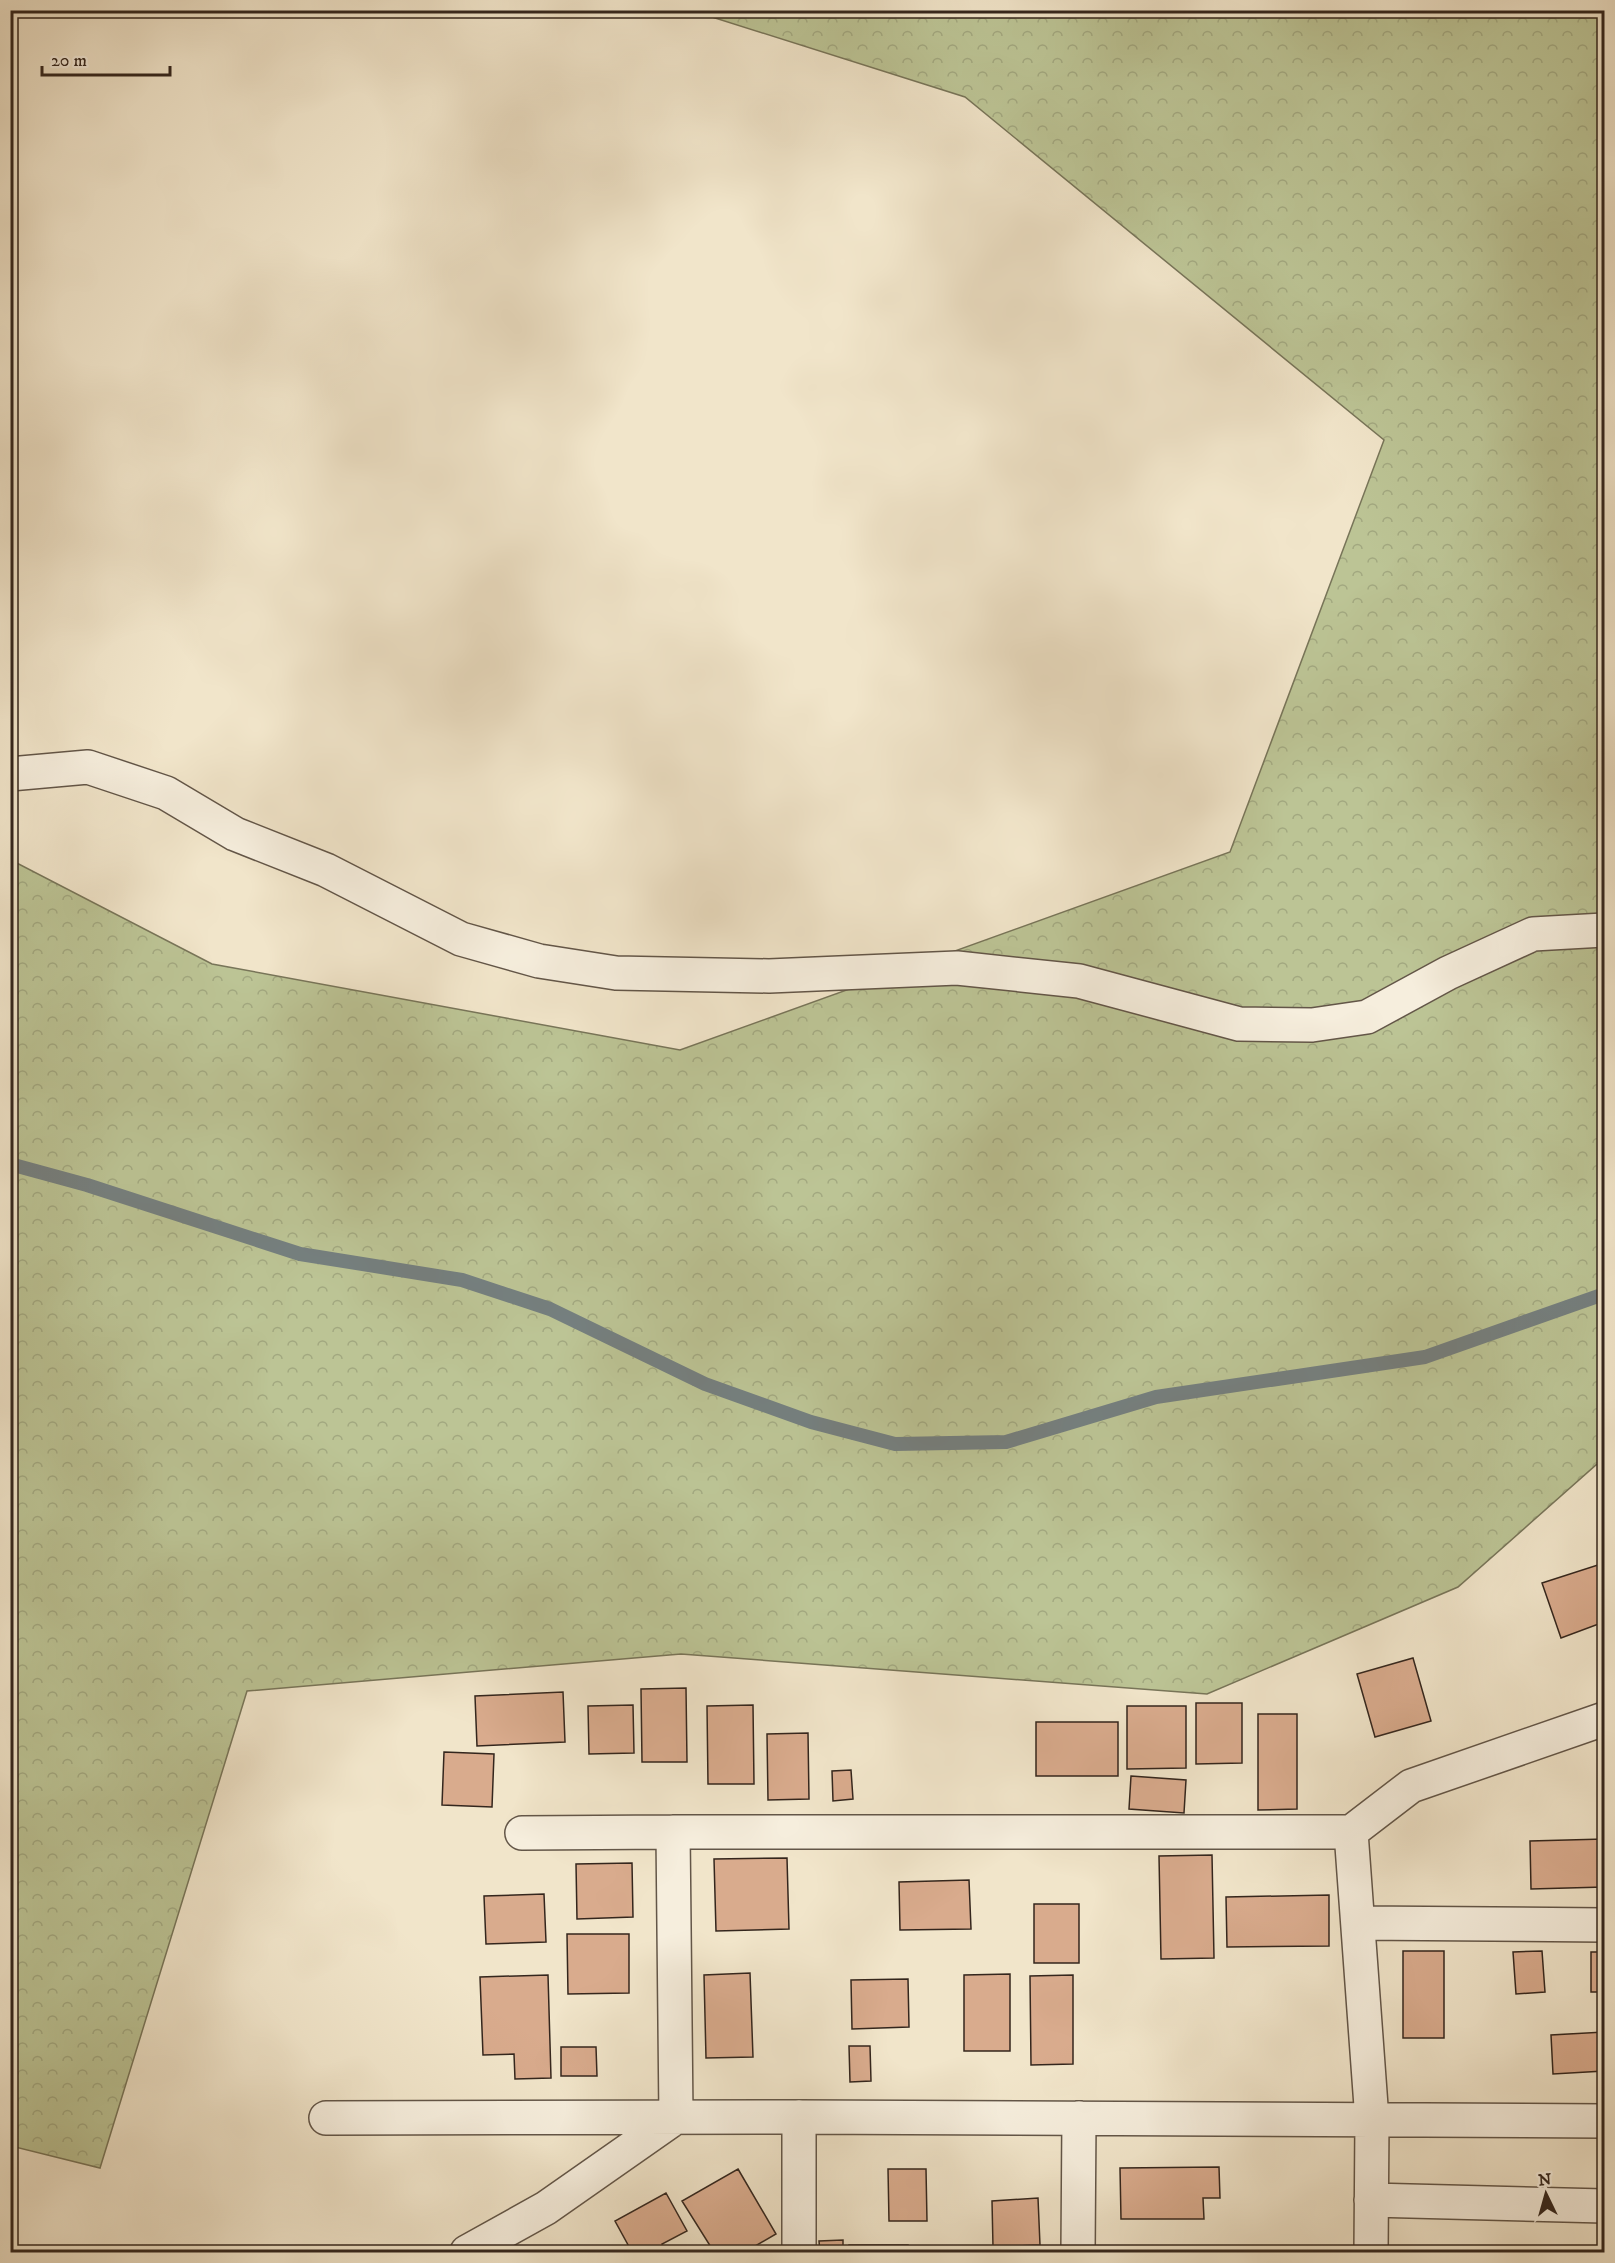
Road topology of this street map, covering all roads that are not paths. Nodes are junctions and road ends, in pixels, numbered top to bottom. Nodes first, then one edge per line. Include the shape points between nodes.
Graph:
1 (10, 774) edge
2 (1605, 930) edge
3 (1605, 1719) edge
4 (673, 1832) junction
5 (1351, 1832) junction
6 (522, 1833) dead end
7 (1358, 1923) junction
8 (1605, 1925) edge
9 (676, 2117) junction
10 (799, 2117) junction
11 (326, 2118) dead end
12 (1079, 2118) junction
13 (1372, 2120) junction
14 (1605, 2121) edge
15 (1371, 2200) junction
16 (1605, 2206) edge
17 (467, 2253) edge
18 (799, 2253) edge
19 (1078, 2253) edge
20 (1371, 2253) edge

1 - 2 street via 88,767 166,793 235,834 326,870 461,939 539,961 616,973 769,976 957,968 1079,981 1239,1024 1312,1025 1367,1017 1448,973 1533,934
3 - 5 street via 1411,1786
4 - 5 street
4 - 6 street
4 - 9 street
5 - 7 street
7 - 8 street
7 - 13 street
9 - 10 street
9 - 11 street
9 - 17 street via 546,2208
10 - 12 street
10 - 18 street
12 - 13 street
12 - 19 street
13 - 14 street
13 - 15 street
15 - 16 street
15 - 20 street

